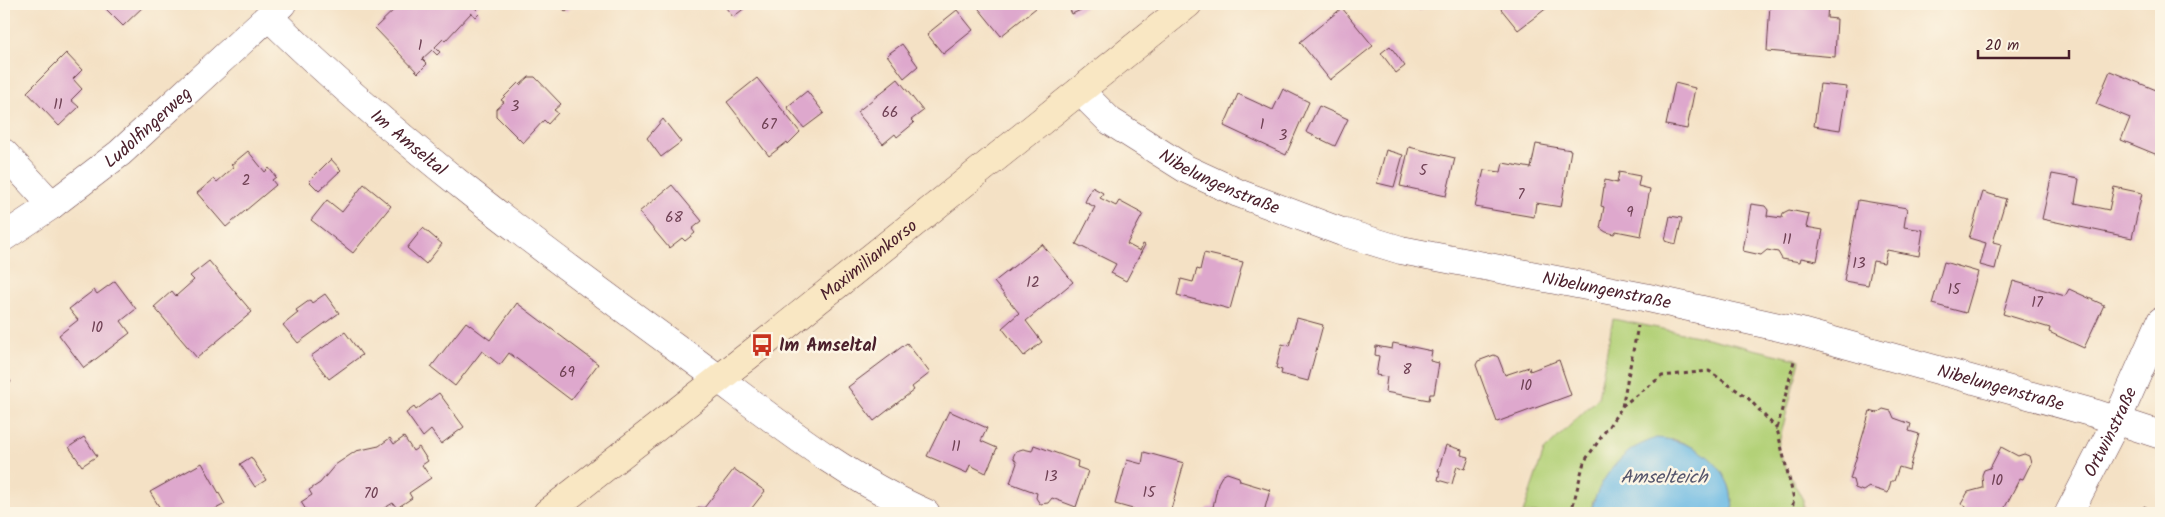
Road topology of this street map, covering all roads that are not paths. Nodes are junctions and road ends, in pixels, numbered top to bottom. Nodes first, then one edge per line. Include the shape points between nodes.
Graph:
1 (1188, 4) edge
2 (275, 10) edge
3 (1080, 91) junction
4 (4, 153) edge
5 (52, 205) junction
6 (4, 237) edge
7 (2161, 321) edge
8 (719, 379) junction
9 (2117, 420) junction
10 (2161, 435) edge
11 (547, 513) edge
12 (926, 513) edge
13 (2069, 513) edge

1 - 3 street, Maximiliankorso
2 - 5 street, Ludolfingerweg via 126,148
2 - 8 street, Im Amseltal via 336,80 546,252
3 - 8 street, Maximiliankorso
3 - 9 street, Nibelungenstraße via 1110,121 1186,169 1342,232 1401,250 1644,297 1801,332
4 - 5 street
5 - 6 street, Ludolfingerweg
7 - 9 street, Ortwinstraße
8 - 11 street, Maximiliankorso
8 - 12 street, Im Amseltal via 809,448 893,499
9 - 10 street, Nibelungenstraße
9 - 13 street, Ortwinstraße

